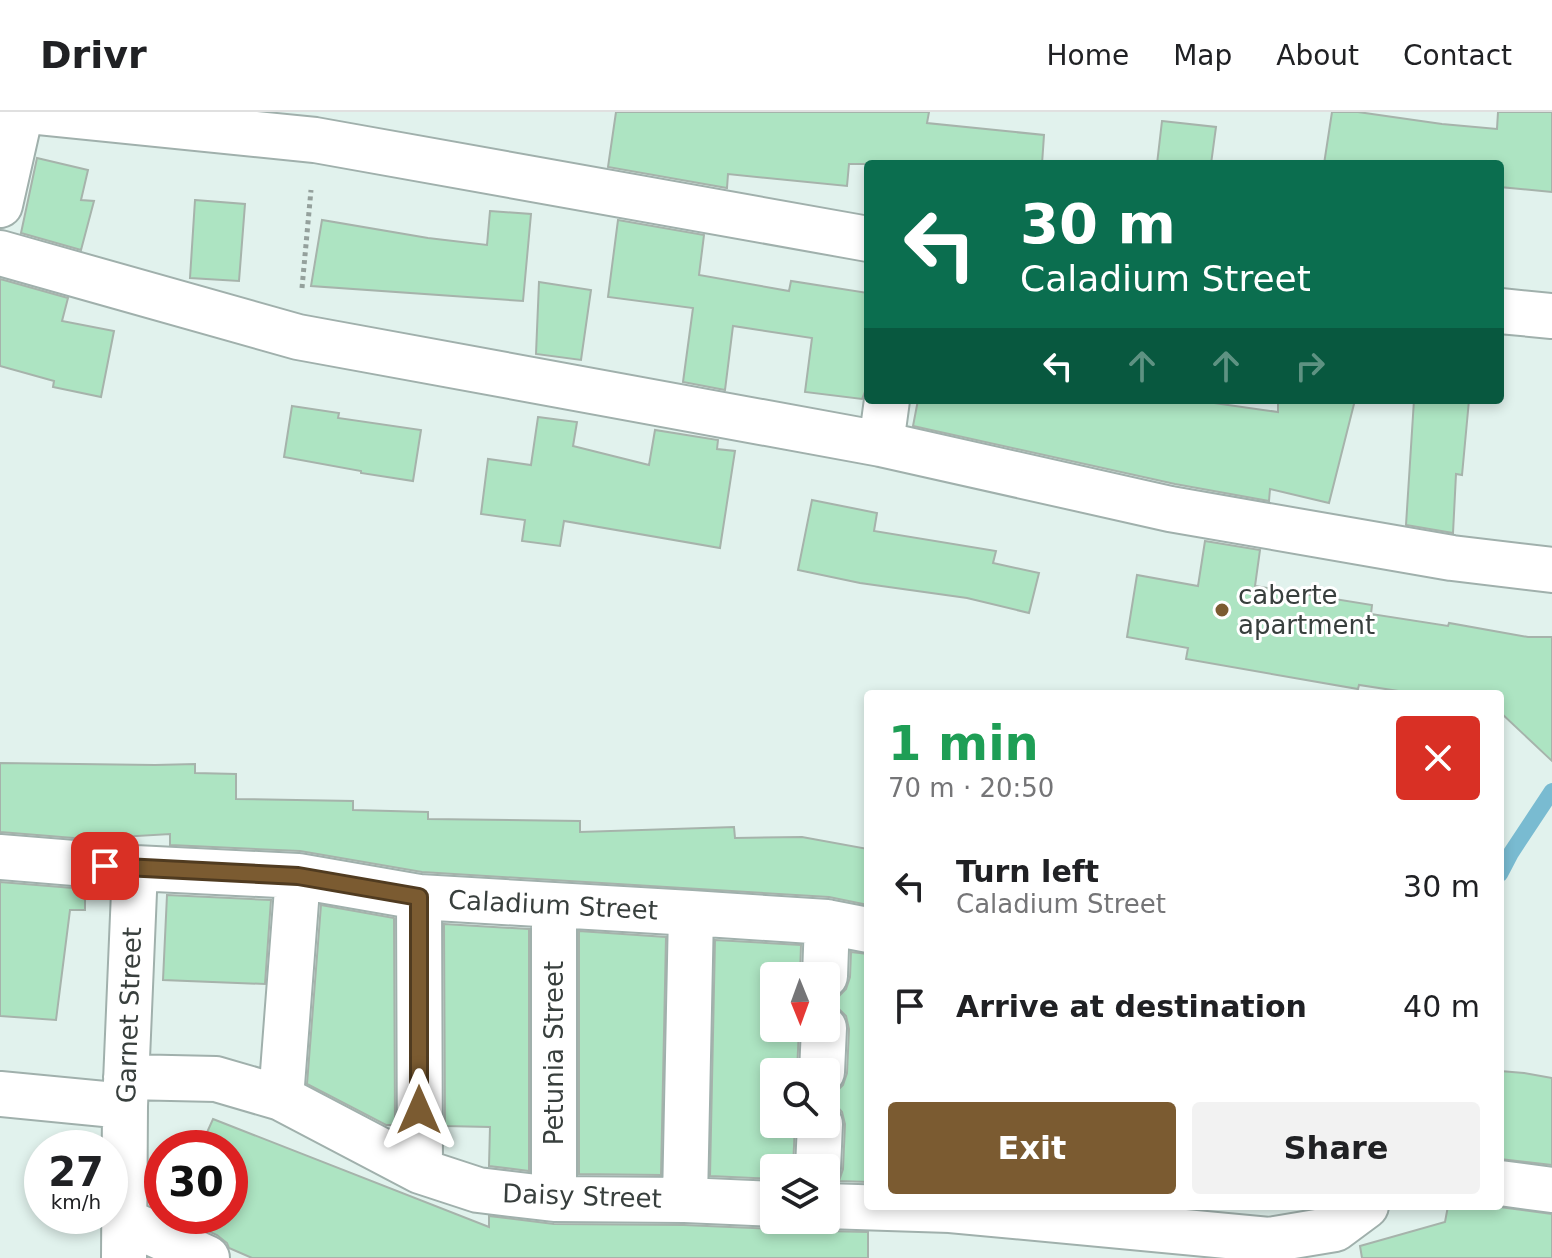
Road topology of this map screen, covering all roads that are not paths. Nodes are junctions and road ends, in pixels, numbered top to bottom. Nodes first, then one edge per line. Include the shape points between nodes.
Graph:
1 (21, 112) edge
2 (39, 112) edge
3 (0, 205) edge
4 (864, 238) edge
5 (0, 253) edge
6 (1504, 311) edge
7 (1552, 316) edge
8 (886, 404) edge
9 (881, 444) junction
10 (1552, 570) edge
11 (0, 857) edge
12 (135, 868) junction
13 (298, 876) junction
14 (419, 897) junction
15 (554, 906) junction
16 (691, 913) junction
17 (848, 926) edge
18 (831, 962) edge
19 (125, 1092) junction
20 (0, 1094) edge
21 (281, 1098) junction
22 (420, 1171) junction
23 (1504, 1184) edge
24 (1552, 1190) edge
25 (554, 1199) junction
26 (685, 1200) junction
27 (760, 1203) edge
28 (840, 1206) edge
29 (864, 1207) edge
30 (996, 1210) edge
31 (1361, 1210) edge
32 (1088, 1214) edge
33 (124, 1239) edge
34 (1191, 1246) edge
35 (207, 1258) edge

1 - 3 street
2 - 4 street via 315,140
5 - 9 street via 298,337
6 - 7 street
8 - 9 street
9 - 10 street via 1170,509
11 - 12 street, Caladium Street
12 - 13 street, Caladium Street
12 - 19 street, Garnet Street
13 - 14 street, Caladium Street
13 - 21 street
14 - 15 street, Caladium Street
14 - 22 street
15 - 16 street, Caladium Street
15 - 25 street, Petunia Street
16 - 17 street, Caladium Street
16 - 26 street
17 - 18 street
19 - 20 street, Daisy Street
19 - 21 street, Daisy Street via 216,1079
19 - 33 street, Garnet Street
21 - 22 street, Daisy Street
22 - 25 street, Daisy Street via 478,1190
23 - 24 street
25 - 26 street, Daisy Street
26 - 27 street, Daisy Street
28 - 29 street
30 - 32 street
31 - 34 street via 1335,1229
32 - 34 street
33 - 35 street

